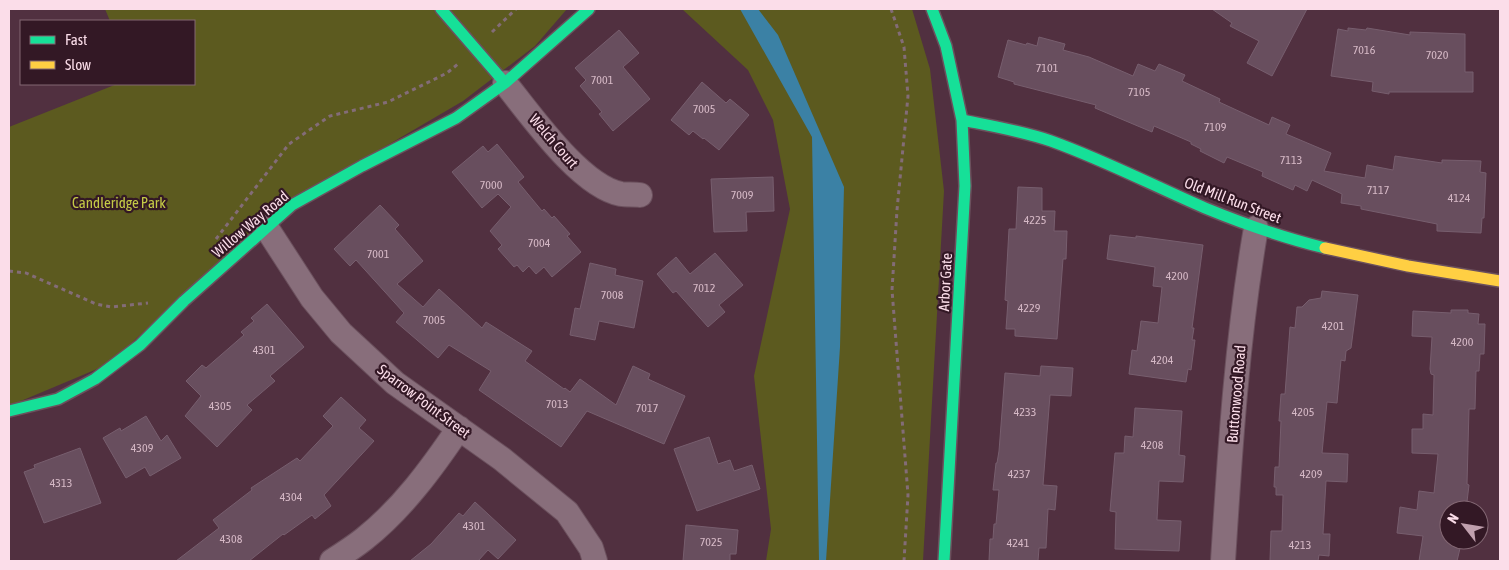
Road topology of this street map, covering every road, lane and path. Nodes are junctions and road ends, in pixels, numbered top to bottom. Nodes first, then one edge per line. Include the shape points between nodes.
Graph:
1 (441, 9) edge
2 (516, 9) edge
3 (589, 9) edge
4 (891, 9) edge
5 (932, 9) edge
6 (475, 49) junction
7 (505, 83) junction
8 (962, 120) junction
9 (640, 195) dead end
10 (266, 227) junction
11 (1256, 228) junction
12 (210, 246) dead end
13 (9, 271) edge
14 (1500, 281) edge
15 (148, 303) dead end
16 (9, 411) edge
17 (459, 428) junction
18 (332, 561) edge
19 (595, 561) edge
20 (904, 561) edge
21 (944, 561) edge
22 (1223, 561) edge

1 - 6 street
2 - 6 path
3 - 7 street, Willow Way Road
4 - 20 path via 904,47 908,96 892,290 908,496
5 - 8 street, Arbor Gate via 946,46
6 - 7 street
6 - 12 path via 447,73 388,102 330,116 289,144
7 - 9 street, Welch Court via 574,166 600,185 620,194
7 - 10 street, Willow Way Road via 456,118 292,205
8 - 11 street, Old Mill Run Street via 1050,141
8 - 21 street, Arbor Gate via 965,186
10 - 16 street, Willow Way Road via 184,301 140,346 95,379 58,399
10 - 17 street, Sparrow Point Street via 312,298 341,333 395,383
11 - 14 street, Old Mill Run Street via 1333,251 1415,269
11 - 22 street, Buttonwood Road via 1247,278
13 - 15 path via 26,273 111,308
17 - 18 street via 401,504 364,539
17 - 19 street, Sparrow Point Street via 567,512 591,548

